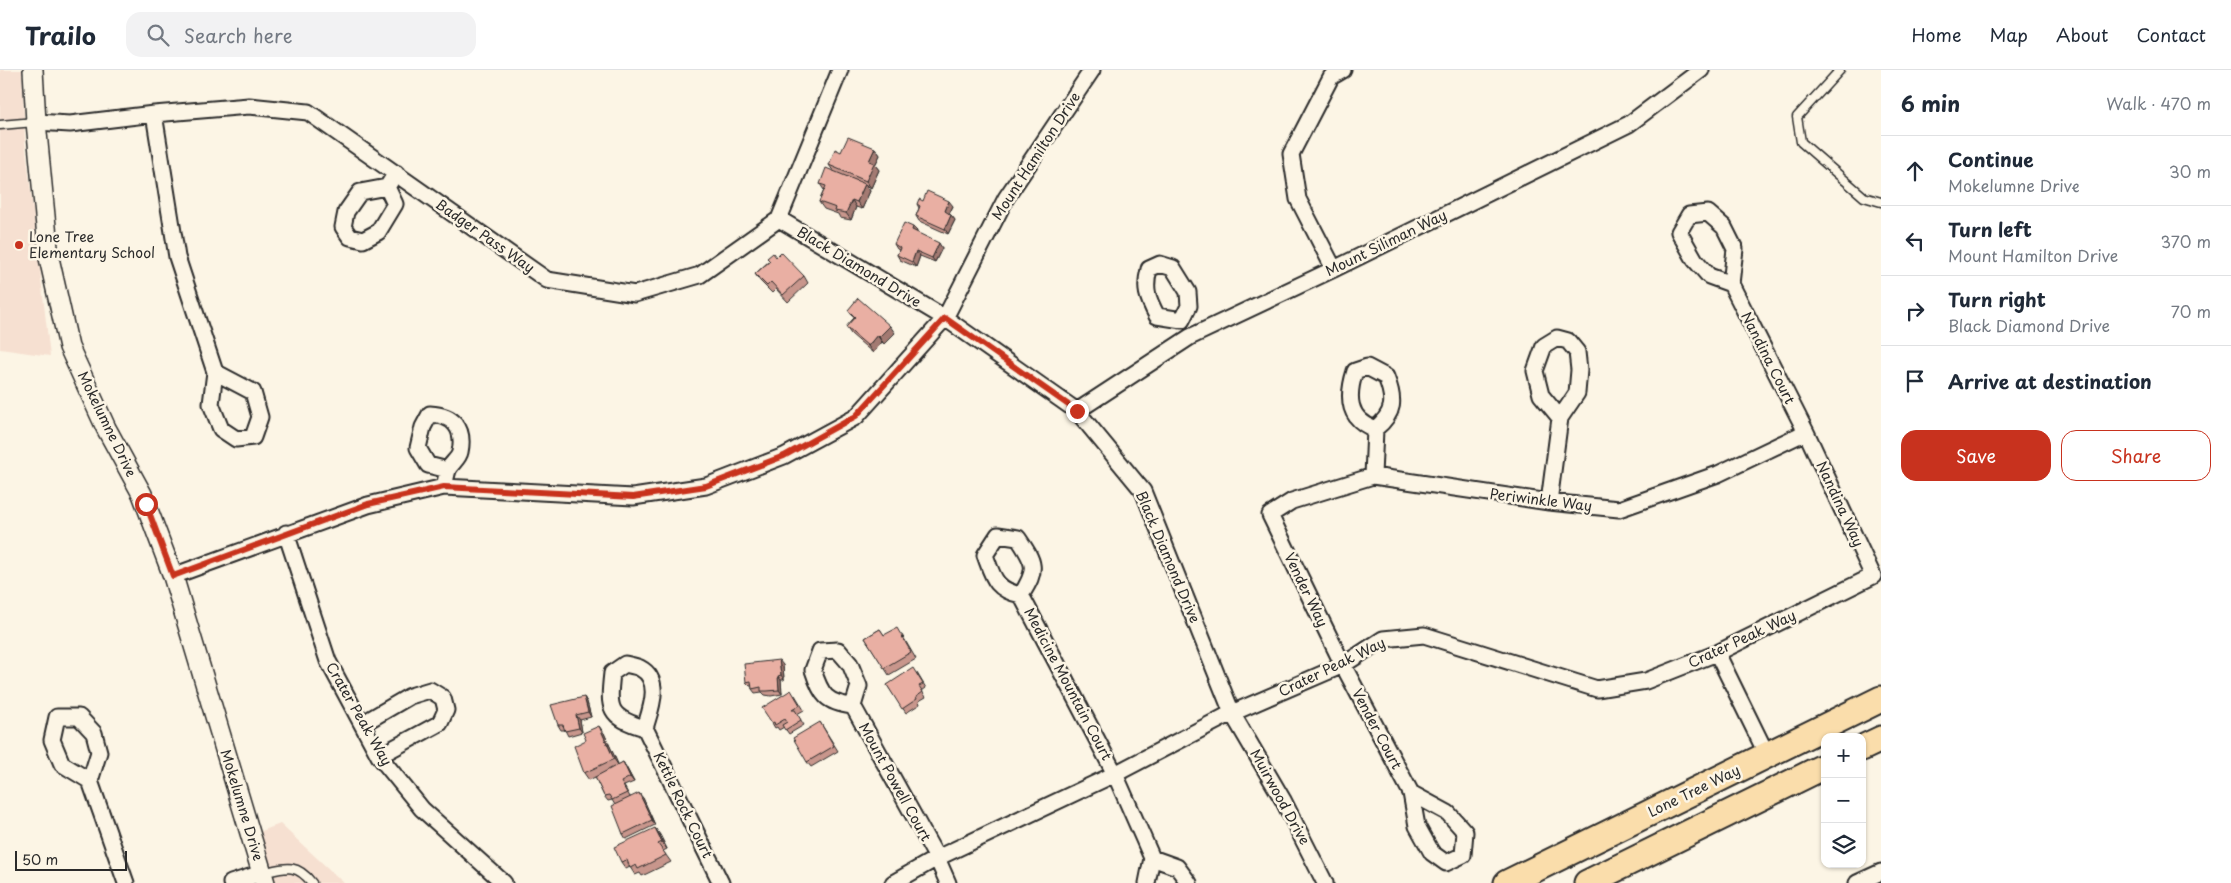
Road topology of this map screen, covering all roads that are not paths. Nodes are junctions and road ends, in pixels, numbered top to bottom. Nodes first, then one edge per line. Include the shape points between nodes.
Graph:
1 (33, 70) edge
2 (840, 70) edge
3 (1092, 70) edge
4 (1343, 70) edge
5 (1840, 70) edge
6 (1698, 73) edge
7 (154, 114) junction
8 (36, 122) junction
9 (0, 125) edge
10 (396, 173) junction
11 (387, 187) dead end
12 (1881, 202) edge
13 (779, 218) junction
14 (1334, 269) junction
15 (1731, 284) junction
16 (945, 318) junction
17 (1182, 320) dead end
18 (1190, 337) junction
19 (214, 372) dead end
20 (1077, 411) junction
21 (1560, 418) junction
22 (1375, 430) dead end
23 (1806, 432) junction
24 (448, 470) dead end
25 (1373, 476) junction
26 (444, 487) junction
27 (1549, 502) junction
28 (1270, 515) joint
29 (286, 533) junction
30 (173, 576) junction
31 (1873, 576) joint
32 (1021, 595) dead end
33 (1717, 653) junction
34 (1343, 665) junction
35 (1881, 699) edge
36 (853, 706) dead end
37 (1232, 713) junction
38 (362, 724) junction
39 (645, 728) dead end
40 (1881, 739) edge
41 (1866, 746) edge
42 (1767, 755) junction
43 (379, 756) junction
44 (1821, 768) edge
45 (1115, 774) junction
46 (90, 781) dead end
47 (1411, 794) junction
48 (937, 858) junction
49 (1152, 858) junction
50 (1881, 872) edge
51 (263, 878) edge
52 (126, 883) edge
53 (232, 883) edge
54 (312, 883) edge
55 (504, 883) edge
56 (721, 883) edge
57 (893, 883) edge
58 (948, 883) edge
59 (1147, 883) edge
60 (1188, 883) edge
61 (1325, 883) edge
62 (1507, 883) edge
63 (1587, 883) edge
64 (1857, 883) edge

1 - 8 street, Mokelumne Drive
2 - 13 street
3 - 16 street, Mount Hamilton Drive via 1006,198
4 - 14 street via 1331,77 1291,154 1298,200
5 - 12 lane via 1797,117 1801,142 1864,196
6 - 14 street, Mount Siliman Way via 1629,124
7 - 8 street, Badger Pass Way via 70,124
7 - 10 street, Badger Pass Way via 249,106 308,112
7 - 19 street via 177,257
8 - 9 lane
8 - 30 street, Mokelumne Drive via 48,258 69,347 106,428 142,494
10 - 11 street
10 - 13 street, Badger Pass Way via 547,280 635,294 700,275
13 - 16 street, Black Diamond Drive
14 - 18 street, Mount Siliman Way
15 - 15 street via 1735,249 1724,227 1708,213 1689,215 1678,232 1695,260 1709,276
15 - 23 street, Nandina Court
16 - 20 street, Black Diamond Drive
16 - 26 street, Mount Hamilton Drive via 856,416 784,456 706,486 633,497
17 - 18 street
18 - 20 street, Mount Siliman Way
20 - 37 street, Black Diamond Drive via 1143,491
21 - 21 street via 1577,393 1578,370 1577,352 1568,341 1557,338 1544,346 1535,371 1541,395
21 - 27 street
22 - 25 street
23 - 27 street, Periwinkle Way via 1718,474 1619,509
23 - 31 street, Nandina Way
24 - 26 street
25 - 27 street, Periwinkle Way
25 - 28 street, Periwinkle Way via 1292,501
26 - 29 street, Mount Hamilton Drive via 368,504
28 - 34 street, Vender Way
29 - 30 street, Mount Hamilton Drive
29 - 38 street, Crater Peak Way via 328,661
30 - 51 street, Mokelumne Drive
31 - 33 street, Crater Peak Way
32 - 45 street, Medicine Mountain Court
33 - 34 street, Crater Peak Way via 1646,682 1597,689 1424,635 1383,639
33 - 42 street
34 - 37 street, Crater Peak Way
34 - 47 street, Vender Court
35 - 42 main road, Lone Tree Way
36 - 48 street, Mount Powell Court
37 - 45 street, Crater Peak Way
37 - 61 street, Muirwood Drive via 1283,800
38 - 43 street, Crater Peak Way
38 - 43 street via 417,694 430,690 443,698 446,710 440,723
39 - 56 street, Kettle Rock Court
40 - 41 main road
42 - 62 main road, Lone Tree Way
43 - 55 street, Crater Peak Way via 422,809
44 - 63 main road
45 - 48 street, Crater Peak Way
45 - 49 street, Medicine Mountain Court
46 - 52 street
47 - 47 street, Vender Court via 1417,826 1432,853 1446,863 1463,855 1465,832 1448,813
48 - 57 street, Crater Peak Way
48 - 58 street, Mount Powell Court
49 - 59 street
49 - 60 street via 1177,867
50 - 64 street
51 - 53 street
51 - 54 lane via 289,867 304,873

